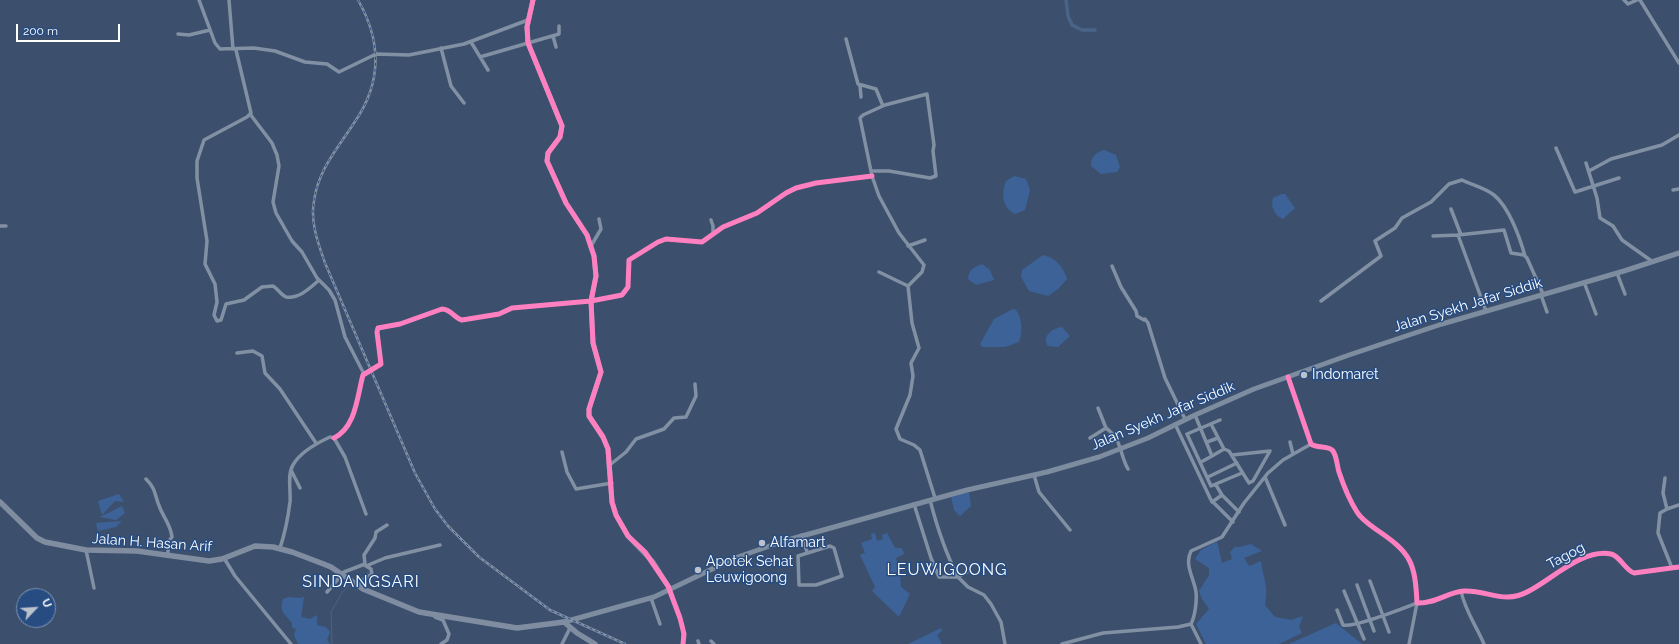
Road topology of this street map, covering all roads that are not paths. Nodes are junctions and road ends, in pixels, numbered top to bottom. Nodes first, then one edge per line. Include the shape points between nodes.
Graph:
1 (199, 0) edge
2 (229, 0) edge
3 (533, 0) edge
4 (1624, 0) edge
5 (1638, 0) edge
6 (528, 20) junction
7 (559, 26) dead end
8 (210, 30) junction
9 (178, 34) dead end
10 (553, 36) junction
11 (846, 40) dead end
12 (471, 42) junction
13 (528, 43) junction
14 (556, 47) dead end
15 (442, 48) junction
16 (235, 49) junction
17 (480, 57) junction
18 (1679, 63) edge
19 (488, 70) dead end
20 (860, 86) junction
21 (861, 97) dead end
22 (464, 103) dead end
23 (883, 106) junction
24 (250, 114) junction
25 (1679, 135) edge
26 (1556, 148) dead end
27 (1586, 163) dead end
28 (1589, 171) junction
29 (871, 173) junction
30 (1619, 178) dead end
31 (1594, 187) junction
32 (1679, 189) edge
33 (1673, 190) dead end
34 (1451, 209) dead end
35 (599, 219) dead end
36 (711, 220) dead end
37 (0, 226) edge
38 (6, 226) dead end
39 (713, 233) junction
40 (1460, 235) junction
41 (1433, 236) dead end
42 (925, 240) dead end
43 (591, 246) junction
44 (908, 246) junction
45 (1679, 253) edge
46 (1525, 256) junction
47 (1653, 262) junction
48 (1112, 266) dead end
49 (879, 272) dead end
50 (1617, 273) junction
51 (318, 280) junction
52 (1584, 282) junction
53 (908, 286) junction
54 (1542, 294) junction
55 (1625, 294) dead end
56 (591, 301) junction
57 (1321, 301) dead end
58 (1486, 311) junction
59 (1547, 312) dead end
60 (1596, 314) dead end
61 (237, 353) dead end
62 (364, 374) junction
63 (1288, 377) junction
64 (695, 384) dead end
65 (1098, 408) dead end
66 (1195, 415) junction
67 (1185, 419) junction
68 (1220, 420) dead end
69 (1175, 424) junction
70 (1211, 424) junction
71 (1106, 428) junction
72 (1199, 428) junction
73 (334, 438) junction
74 (1090, 438) dead end
75 (1218, 438) junction
76 (1207, 442) junction
77 (1290, 442) dead end
78 (316, 443) junction
79 (1311, 444) junction
80 (1122, 449) junction
81 (1224, 449) junction
82 (562, 452) dead end
83 (1293, 454) junction
84 (1232, 455) junction
85 (1212, 456) junction
86 (1201, 462) junction
87 (1237, 463) junction
88 (611, 464) junction
89 (291, 469) junction
90 (1128, 469) dead end
91 (1242, 473) junction
92 (1034, 475) junction
93 (1208, 477) junction
94 (1265, 477) junction
95 (1665, 478) dead end
96 (146, 479) dead end
97 (612, 483) junction
98 (1216, 485) junction
99 (300, 488) dead end
100 (1222, 495) junction
101 (933, 499) junction
102 (0, 502) edge
103 (1212, 502) junction
104 (914, 504) junction
105 (1679, 505) edge
106 (1667, 509) junction
107 (1239, 512) junction
108 (366, 514) dead end
109 (1233, 522) junction
110 (387, 524) dead end
111 (1286, 525) dead end
112 (1070, 530) dead end
113 (802, 535) junction
114 (281, 544) junction
115 (440, 545) dead end
116 (86, 550) junction
117 (807, 552) junction
118 (168, 556) junction
119 (224, 558) junction
120 (365, 566) junction
121 (1679, 567) edge
122 (1672, 568) junction
123 (344, 572) junction
124 (967, 572) dead end
125 (958, 577) junction
126 (1370, 581) dead end
127 (353, 584) junction
128 (1357, 586) dead end
129 (94, 588) dead end
130 (670, 589) junction
131 (1344, 591) dead end
132 (1462, 591) junction
133 (327, 592) dead end
134 (651, 598) junction
135 (1418, 603) junction
136 (1337, 610) dead end
137 (419, 612) junction
138 (1383, 615) junction
139 (1370, 619) junction
140 (564, 622) junction
141 (660, 624) dead end
142 (1191, 624) junction
143 (1358, 624) junction
144 (570, 628) junction
145 (1374, 631) dead end
146 (1389, 632) dead end
147 (1364, 639) dead end
148 (592, 643) edge
149 (291, 644) edge
150 (441, 644) edge
151 (562, 644) edge
152 (683, 644) edge
153 (1005, 644) edge
154 (1062, 644) edge
155 (1201, 644) edge
156 (1409, 644) edge
157 (1484, 644) edge

1 - 8 street
2 - 16 street
3 - 6 main road
4 - 5 street via 1628,4
5 - 18 street
6 - 12 street
6 - 13 main road
7 - 10 street via 560,33
8 - 9 street via 189,35
8 - 16 street via 216,46 220,49
10 - 13 street
10 - 14 street
11 - 20 street
12 - 15 street
12 - 17 street
13 - 17 street
13 - 43 main road via 562,126 560,137 548,153 547,161 566,203 582,226
15 - 16 street via 409,56 376,54 339,72 328,64 305,62 275,51
15 - 22 street via 451,86
16 - 24 street via 248,96
17 - 19 street
20 - 21 street
20 - 23 street via 877,90
23 - 29 street via 860,118
23 - 29 street via 927,94 937,175 930,178 889,171
24 - 51 street via 272,143 277,155 279,166 273,202 276,213
24 - 51 street via 204,140 197,162 197,178 207,241 205,264 215,284 215,318 221,320 226,304 244,300 262,287 273,286 288,297 303,293
25 - 28 street via 1662,146 1611,160
26 - 31 street via 1575,192
27 - 28 street
28 - 31 street
29 - 39 street via 796,188 786,192 758,213 723,226
29 - 44 street via 882,202
30 - 31 street
31 - 47 street via 1600,218 1613,226 1622,240
32 - 33 street
34 - 40 street
35 - 43 street via 601,229
36 - 39 street
37 - 38 street
39 - 56 street via 702,242 670,239 658,242 629,260 628,287 625,294
40 - 41 street
40 - 46 street via 1504,230 1511,253
40 - 58 street
42 - 44 street
43 - 56 main road via 596,276
44 - 53 street via 924,267
45 - 47 main road, Jalan Syekh Jafar Siddik
46 - 54 street
46 - 57 street via 1516,230 1501,202 1493,194 1462,180 1449,184 1431,202 1402,218 1394,228 1375,241 1380,256 1376,262
47 - 50 main road, Jalan Syekh Jafar Siddik
48 - 67 street via 1137,316 1148,323 1165,378
49 - 53 street
50 - 52 main road, Jalan Syekh Jafar Siddik
50 - 55 street
51 - 62 street via 335,300 345,337
52 - 54 main road, Jalan Syekh Jafar Siddik
52 - 60 street
53 - 101 street via 912,323 919,348 911,363 913,376 910,395 896,429 900,439 920,450
54 - 58 main road, Jalan Syekh Jafar Siddik
54 - 59 street
56 - 62 street via 512,308 499,314 462,320 447,309 442,309 400,324 382,327 377,331 381,364
56 - 88 main road via 593,343 601,372 588,413 606,442
58 - 63 main road, Jalan Syekh Jafar Siddik
61 - 78 street via 253,351 262,356 265,373 280,389
62 - 73 street via 356,410 343,432
63 - 66 main road, Jalan Syekh Jafar Siddik
63 - 79 street
64 - 88 street via 696,396 686,417 674,418 664,429 638,438
65 - 71 street
66 - 67 main road, Jalan Syekh Jafar Siddik
66 - 72 street
67 - 69 main road, Jalan Syekh Jafar Siddik
68 - 70 street
69 - 80 main road, Jalan Syekh Jafar Siddik
69 - 103 street
70 - 72 street
70 - 75 street
71 - 74 street
71 - 80 street via 1116,437
72 - 76 street
72 - 86 street via 1187,434
73 - 78 street via 330,437
73 - 108 street via 345,457
75 - 76 street
75 - 81 street
76 - 85 street
77 - 83 street
78 - 89 street via 296,460
79 - 83 street
79 - 135 street via 1333,451 1340,474 1358,513 1399,544 1404,551 1413,569
80 - 90 street
80 - 92 main road, Jalan Syekh Jafar Siddik via 1086,462
81 - 84 street
81 - 85 street
82 - 97 street via 566,472 576,490
83 - 94 street
84 - 87 street
84 - 91 street via 1270,451 1251,482 1247,481
85 - 86 street
86 - 93 street
87 - 91 street
87 - 93 street
88 - 97 main road
89 - 99 street
89 - 114 street via 290,502
91 - 98 street
92 - 101 main road, Jalan Syekh Jafar Siddik
92 - 112 street via 1039,492
93 - 98 street via 1211,486
94 - 107 street
94 - 111 street
95 - 106 street via 1663,493
96 - 118 street via 154,489 159,506 171,528
97 - 130 main road via 612,502 624,530 653,562
98 - 100 street
100 - 103 street
100 - 107 street
101 - 104 main road, Jalan Syekh Jafar Siddik
101 - 125 street via 943,546
102 - 116 main road, Jalan H. Hasan Arif via 38,540
103 - 109 street
104 - 113 main road, Jalan Syekh Jafar Siddik
104 - 125 street via 939,577
105 - 106 street
106 - 122 street via 1660,513 1658,529
107 - 109 street
109 - 142 street via 1220,539 1193,549 1190,554 1189,571 1196,591 1194,620
110 - 120 street via 376,531 375,538 364,555
113 - 117 street
113 - 130 main road, Jalan Syekh Jafar Siddik via 745,554
114 - 119 main road, Jalan H. Hasan Arif via 255,546
114 - 123 main road, Jalan H. Hasan Arif
115 - 120 street via 385,558
116 - 118 main road, Jalan H. Hasan Arif via 137,551
116 - 129 street
117 - 117 street via 796,557 799,585 816,585 842,576 834,546
118 - 119 main road, Jalan H. Hasan Arif via 206,561
119 - 149 street via 235,576
120 - 123 street
120 - 127 street via 371,569 372,574
121 - 122 street, Tagog
122 - 132 street, Tagog via 1634,573 1614,555 1594,554 1523,594 1506,598
123 - 127 main road, Jalan H. Hasan Arif
123 - 133 street
124 - 125 street
125 - 153 street via 968,587 984,595 991,604 1001,622
126 - 138 street
127 - 137 main road, Jalan H. Hasan Arif
128 - 139 street
130 - 134 main road, Jalan Syekh Jafar Siddik
130 - 152 street via 682,622
131 - 143 street
132 - 135 street via 1431,602
132 - 157 street via 1465,608
134 - 140 main road, Jalan Syekh Jafar Siddik
134 - 141 street
135 - 138 street
135 - 156 street
136 - 143 street via 1343,625
137 - 140 main road, Jalan H. Hasan Arif via 517,628
137 - 150 street via 443,620 449,634 447,640
138 - 139 street
138 - 146 street
139 - 143 street
139 - 145 street
140 - 144 main road
142 - 154 street via 1104,633
142 - 155 street
143 - 147 street
144 - 148 main road
144 - 151 street

